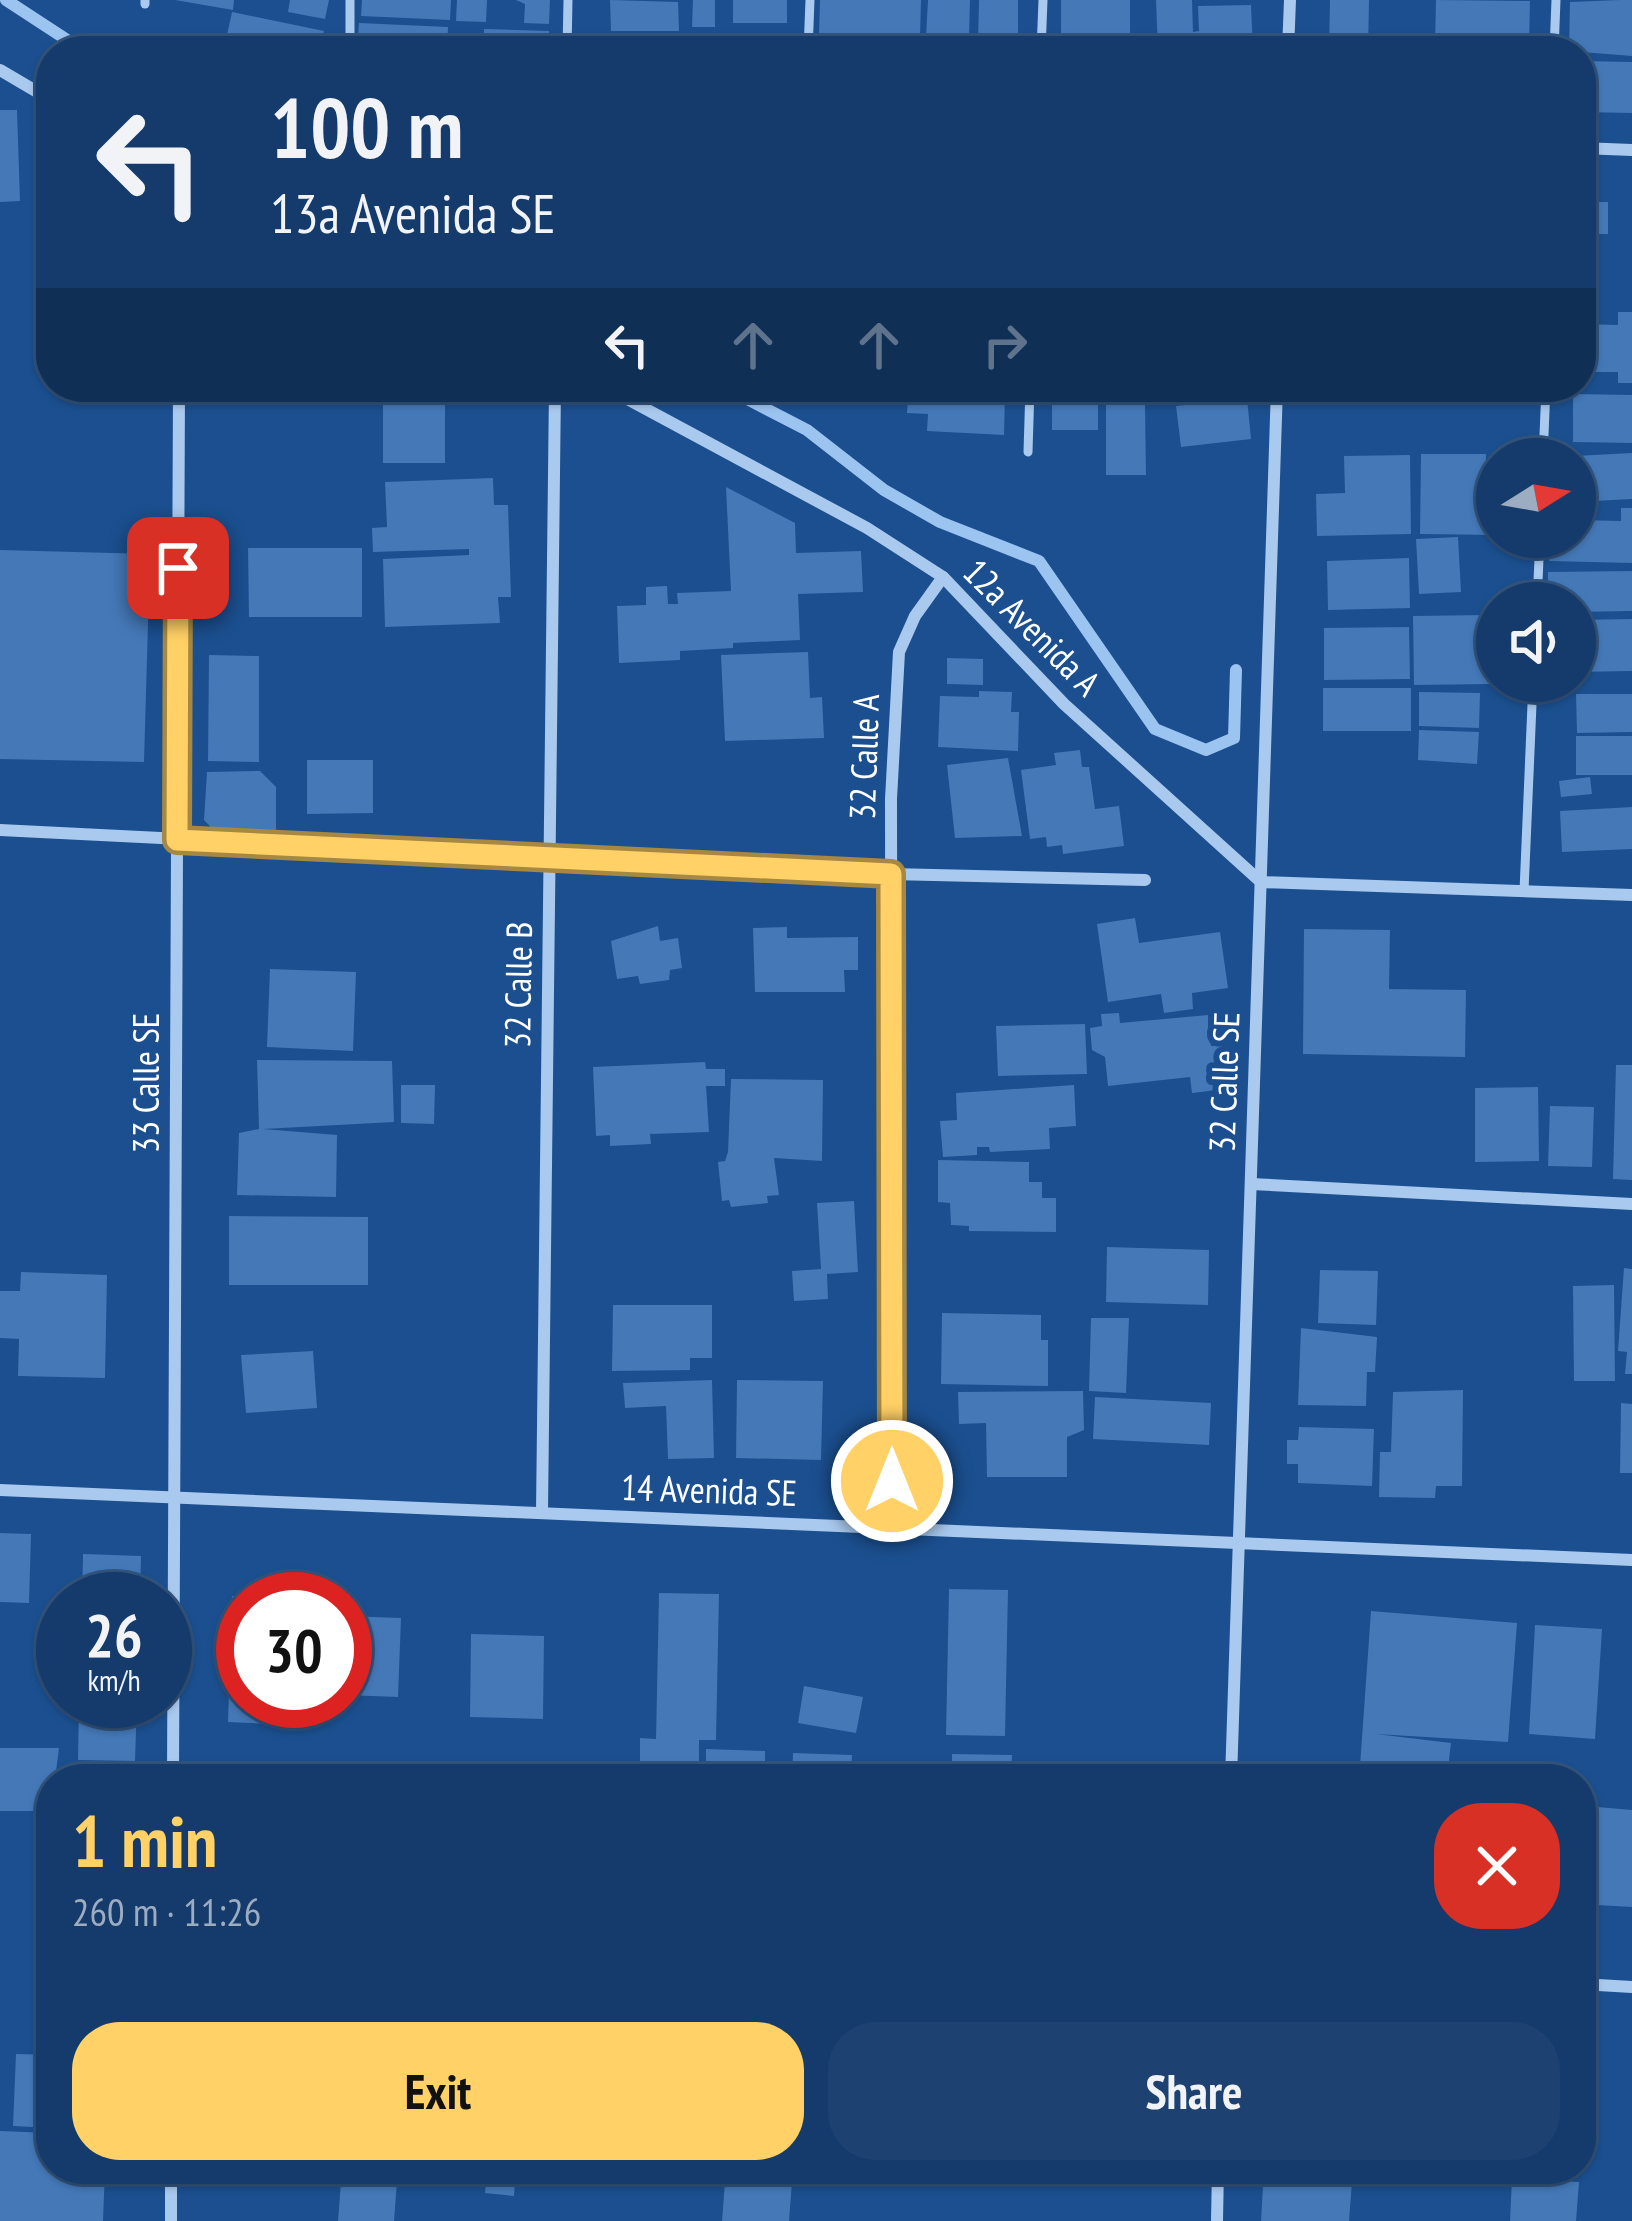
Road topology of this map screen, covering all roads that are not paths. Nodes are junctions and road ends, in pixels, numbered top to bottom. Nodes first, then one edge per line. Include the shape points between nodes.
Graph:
1 (350, 0) edge
2 (568, 0) edge
3 (810, 0) edge
4 (1043, 0) edge
5 (1290, 0) edge
6 (1556, 0) edge
7 (350, 36) edge
8 (567, 36) edge
9 (809, 36) edge
10 (1042, 36) edge
11 (1289, 36) edge
12 (1555, 36) edge
13 (0, 70) edge
14 (36, 91) edge
15 (1596, 149) edge
16 (1632, 150) edge
17 (179, 402) edge
18 (555, 402) edge
19 (633, 402) edge
20 (1030, 402) edge
21 (1277, 402) edge
22 (1545, 402) edge
23 (1544, 438) edge
24 (1028, 452) dead end
25 (943, 577) junction
26 (1532, 702) edge
27 (0, 830) edge
28 (177, 840) junction
29 (550, 858) junction
30 (891, 874) junction
31 (1145, 880) dead end
32 (1261, 882) junction
33 (1524, 892) junction
34 (1632, 895) edge
35 (1251, 1184) junction
36 (1632, 1204) edge
37 (0, 1490) edge
38 (174, 1496) junction
39 (542, 1512) junction
40 (892, 1528) junction
41 (1239, 1543) junction
42 (1632, 1560) edge
43 (173, 1764) edge
44 (1232, 1764) edge
45 (1596, 1985) edge
46 (1632, 1987) edge
47 (171, 2184) edge
48 (1218, 2184) edge
49 (171, 2221) edge
50 (1217, 2221) edge

1 - 7 lane
2 - 8 lane
3 - 9 lane
4 - 10 lane
5 - 11 street
6 - 12 lane
13 - 14 street
15 - 16 street
17 - 28 street, 33 Calle SE
18 - 29 street, 32 Calle B
19 - 25 street, 12a Avenida A
20 - 24 lane
21 - 32 street, 32 Calle SE
22 - 23 lane
25 - 30 street, 32 Calle A via 899,652
25 - 32 street, 12a Avenida A via 1064,704
26 - 33 lane
27 - 28 street
28 - 29 street
28 - 38 street, 33 Calle SE
29 - 30 street
29 - 39 street, 32 Calle B
30 - 31 street
30 - 40 street, 32 Calle A
32 - 33 street
32 - 35 street, 32 Calle SE
33 - 34 street
35 - 36 street
35 - 41 street, 32 Calle SE
37 - 38 street, 14 Avenida SE
38 - 39 street, 14 Avenida SE
38 - 43 street, 33 Calle SE
39 - 40 street, 14 Avenida SE
40 - 41 street, 14 Avenida SE
41 - 42 street, 14 Avenida SE
41 - 44 street, 32 Calle SE
45 - 46 street
47 - 49 street
48 - 50 street

